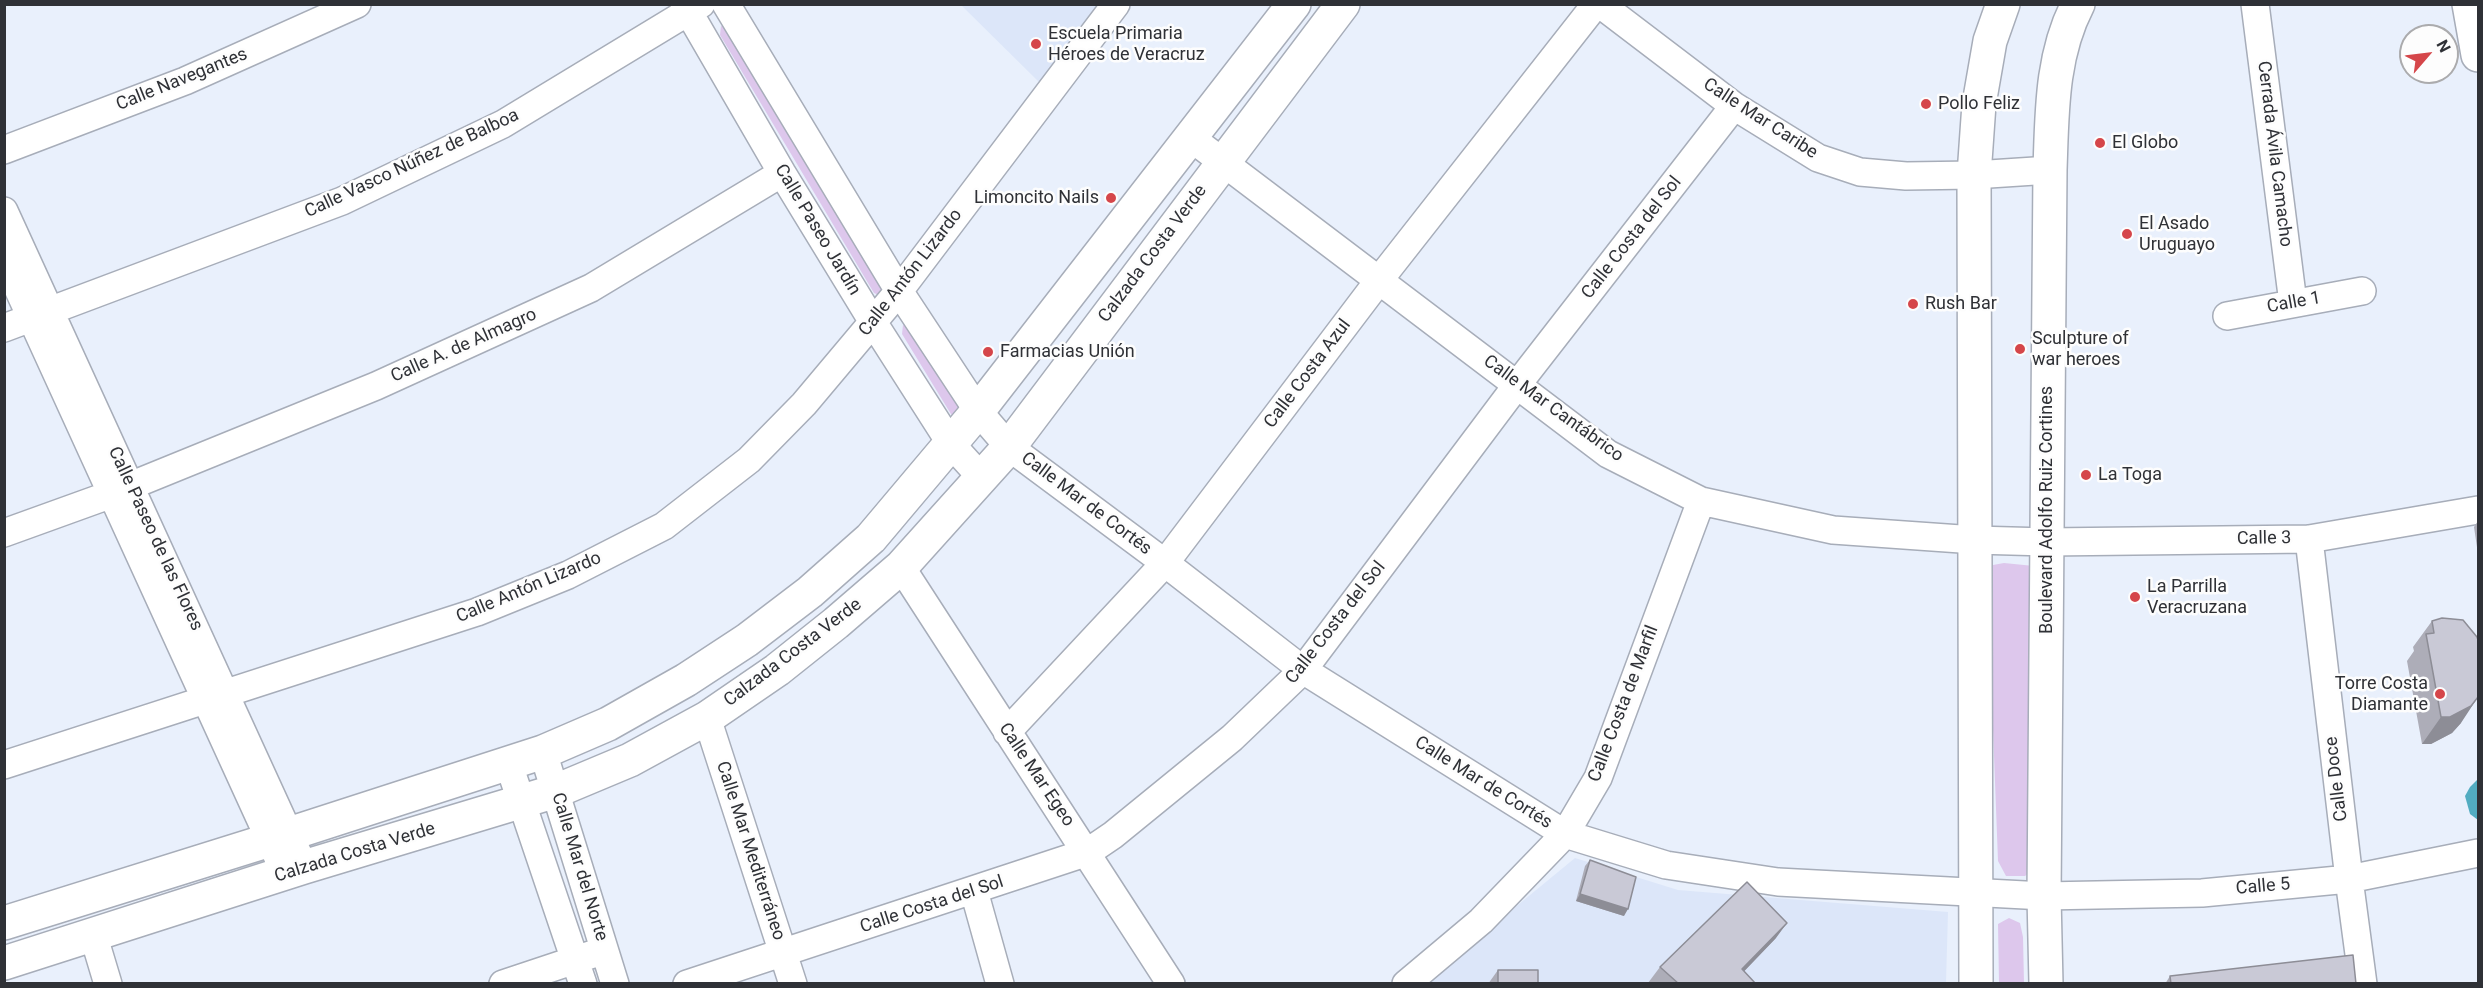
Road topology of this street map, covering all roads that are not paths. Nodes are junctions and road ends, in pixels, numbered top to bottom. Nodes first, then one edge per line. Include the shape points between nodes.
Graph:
1 (357, 4) edge
2 (726, 4) edge
3 (1116, 4) edge
4 (1294, 4) edge
5 (1343, 4) edge
6 (1598, 4) edge
7 (2003, 4) edge
8 (2078, 4) edge
9 (2255, 4) edge
10 (2469, 4) edge
11 (691, 7) edge
12 (1268, 39) junction
13 (2478, 55) edge
14 (1734, 106) junction
15 (1191, 138) junction
16 (4, 150) edge
17 (1223, 162) junction
18 (2050, 170) junction
19 (782, 173) junction
20 (1974, 175) junction
21 (4, 211) edge
22 (4, 258) edge
23 (1380, 279) junction
24 (899, 291) junction
25 (2362, 291) dead end
26 (2293, 303) junction
27 (41, 316) junction
28 (2227, 316) dead end
29 (873, 322) junction
30 (4, 328) edge
31 (1517, 385) junction
32 (978, 411) junction
33 (951, 444) junction
34 (1009, 447) junction
35 (981, 477) junction
36 (121, 490) junction
37 (1701, 501) junction
38 (2478, 510) edge
39 (4, 533) edge
40 (2309, 539) junction
41 (1975, 540) junction
42 (2047, 542) junction
43 (1165, 563) junction
44 (901, 567) junction
45 (1303, 670) junction
46 (216, 697) junction
47 (706, 718) junction
48 (1007, 732) junction
49 (543, 752) junction
50 (508, 762) junction
51 (4, 765) edge
52 (556, 791) junction
53 (523, 802) junction
54 (1565, 834) junction
55 (280, 837) junction
56 (1088, 852) junction
57 (2478, 853) edge
58 (295, 870) junction
59 (2349, 879) junction
60 (974, 891) junction
61 (1976, 894) junction
62 (2044, 896) junction
63 (4, 923) edge
64 (93, 934) junction
65 (604, 950) junction
66 (784, 953) junction
67 (4, 963) edge
68 (580, 972) edge
69 (108, 984) edge
70 (503, 984) edge
71 (615, 984) edge
72 (687, 984) edge
73 (793, 984) edge
74 (1000, 984) edge
75 (1171, 984) edge
76 (1406, 984) edge
77 (1976, 984) edge
78 (2046, 984) edge
79 (2363, 984) edge

1 - 16 street, Calle Navegantes via 185,81
2 - 24 street
3 - 24 street, Calle Antón Lizardo
4 - 12 main road, Calzada Costa Verde
5 - 17 main road, Calzada Costa Verde
6 - 14 street, Calle Mar Caribe
6 - 23 street, Calle Costa Azul
7 - 20 main road via 1988,50
8 - 18 main road, Boulevard Adolfo Ruiz Cortines via 2059,53 2052,104
9 - 26 street, Cerrada Ávila Camacho
10 - 13 main road
11 - 19 street, Calle Paseo Jardín
11 - 27 street, Calle Vasco Núñez de Balboa via 503,124 342,201
12 - 15 main road, Calzada Costa Verde
12 - 17 street via 1268,55 1215,124 1214,136
14 - 20 street, Calle Mar Caribe via 1818,158 1860,172
14 - 31 street, Calle Costa del Sol
15 - 17 street, Calle Mar Cantábrico
15 - 32 main road, Calzada Costa Verde
17 - 23 street, Calle Mar Cantábrico
17 - 34 main road, Calzada Costa Verde
18 - 20 street, Calle Mar Caribe
18 - 42 main road, Boulevard Adolfo Ruiz Cortines
19 - 29 street, Calle Paseo Jardín
19 - 36 street, Calle A. de Almagro via 591,288 376,386
20 - 41 main road
21 - 27 street, Calle Paseo de las Flores
22 - 27 street, Calle Paseo de las Flores
23 - 31 street, Calle Mar Cantábrico
23 - 43 street, Calle Costa Azul
24 - 29 street, Calle Antón Lizardo
24 - 32 street
25 - 26 street, Calle 1
26 - 28 street, Calle 1
27 - 30 street, Calle Vasco Núñez de Balboa
27 - 36 street, Calle Paseo de las Flores
29 - 33 street, Calle Paseo Jardín
29 - 46 street, Calle Antón Lizardo via 804,404 749,460 664,526 568,576 477,612
31 - 37 street, Calle Mar Cantábrico via 1608,454
31 - 45 street, Calle Costa del Sol
32 - 33 main road, Calzada Costa Verde
32 - 34 street
33 - 35 street, Calle Paseo Jardín
33 - 49 main road, Calzada Costa Verde via 871,538 747,640 608,724
34 - 35 main road, Calzada Costa Verde
34 - 43 street, Calle Mar de Cortés
35 - 44 main road, Calzada Costa Verde
36 - 39 street, Calle A. de Almagro
36 - 46 street, Calle Paseo de las Flores
37 - 41 street, Calle Mar Cantábrico via 1833,530
37 - 54 street, Calle Costa de Marfil via 1598,778
38 - 40 street, Calle 3
40 - 42 street, Calle 3
40 - 59 street, Calle Doce
41 - 42 street, Calle Mar Cantábrico
41 - 61 main road
42 - 62 main road, Boulevard Adolfo Ruiz Cortines
43 - 45 street, Calle Mar de Cortés
43 - 48 street, Calle Costa Azul
44 - 47 main road, Calzada Costa Verde via 777,670
44 - 48 street, Calle Mar Egeo
45 - 54 street, Calle Mar de Cortés
45 - 56 street, Calle Costa del Sol via 1232,738
46 - 51 street, Calle Antón Lizardo
46 - 55 street, Calle Paseo de las Flores
47 - 52 main road, Calzada Costa Verde via 630,760
47 - 66 street, Calle Mar Mediterráneo
48 - 56 street, Calle Mar Egeo
49 - 50 main road, Calzada Costa Verde
49 - 52 street, Calle Mar del Norte
50 - 53 street, Calle Mar del Norte
50 - 55 main road, Calzada Costa Verde
52 - 53 main road, Calzada Costa Verde
52 - 65 street, Calle Mar del Norte
53 - 58 main road, Calzada Costa Verde
53 - 68 street, Calle Mar del Norte
54 - 61 street, Calle Mar de Cortés via 1666,865 1778,882
54 - 76 street, Calle Costa de Marfil via 1481,921
55 - 58 street, Calle Paseo de las Flores
55 - 63 main road, Calzada Costa Verde
56 - 60 street, Calle Costa del Sol
56 - 75 street, Calle Mar Egeo
57 - 59 street, Calle 5
58 - 64 main road, Calzada Costa Verde
59 - 62 street, Calle 5 via 2202,893
59 - 79 street, Calle Doce
60 - 66 street, Calle Costa del Sol
60 - 74 street
61 - 62 street, Calle Mar de Cortés
61 - 77 main road
62 - 78 main road, Boulevard Adolfo Ruiz Cortines
64 - 67 main road, Calzada Costa Verde
64 - 69 street
65 - 68 street
65 - 71 street, Calle Mar del Norte
66 - 72 street, Calle Costa del Sol
66 - 73 street, Calle Mar Mediterráneo
68 - 70 street

